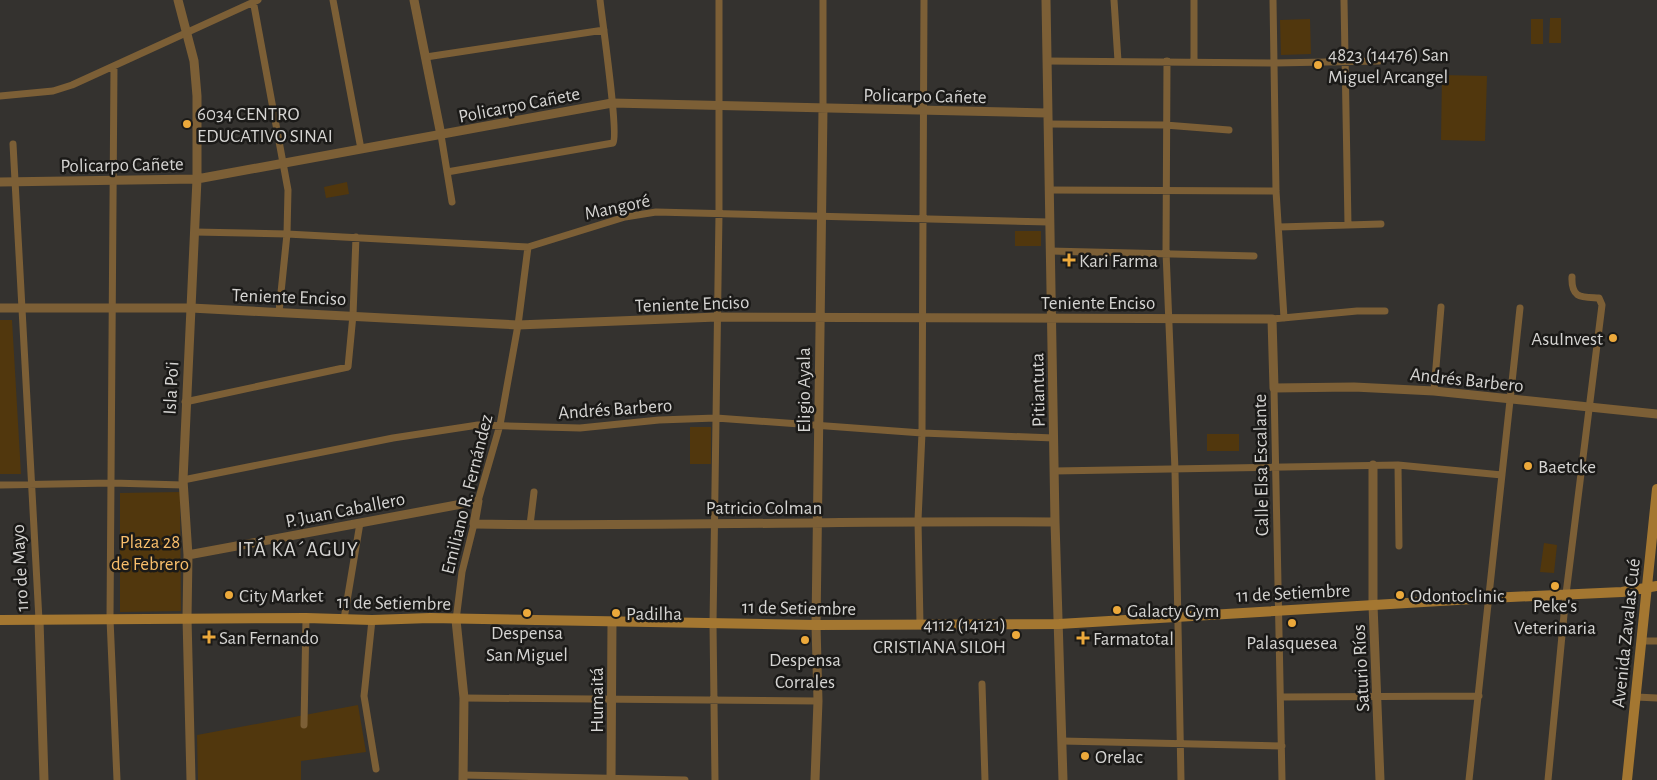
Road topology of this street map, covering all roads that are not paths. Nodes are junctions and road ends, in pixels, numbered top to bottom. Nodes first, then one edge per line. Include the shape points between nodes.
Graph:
1 (178, 0) edge
2 (333, 0) edge
3 (414, 0) edge
4 (600, 0) edge
5 (719, 0) edge
6 (823, 0) edge
7 (924, 0) edge
8 (1046, 0) edge
9 (1114, 0) edge
10 (1194, 0) edge
11 (1273, 0) edge
12 (1344, 0) edge
13 (255, 1) edge
14 (604, 30) junction
15 (186, 31) junction
16 (426, 57) junction
17 (1118, 61) junction
18 (1194, 61) junction
19 (1379, 61) dead end
20 (1047, 62) junction
21 (1167, 62) junction
22 (1344, 62) junction
23 (1274, 63) junction
24 (114, 66) junction
25 (0, 96) edge
26 (612, 103) junction
27 (720, 106) junction
28 (823, 108) junction
29 (924, 111) junction
30 (1047, 113) junction
31 (1048, 124) junction
32 (1165, 125) junction
33 (1229, 130) dead end
34 (441, 135) junction
35 (13, 144) dead end
36 (361, 149) junction
37 (284, 163) junction
38 (447, 172) junction
39 (197, 179) junction
40 (0, 182) edge
41 (14, 182) junction
42 (114, 182) junction
43 (1049, 190) junction
44 (1166, 191) junction
45 (1276, 191) junction
46 (452, 202) dead end
47 (719, 214) junction
48 (821, 217) junction
49 (921, 219) junction
50 (1049, 222) junction
51 (1382, 224) dead end
52 (1348, 226) junction
53 (1279, 228) junction
54 (195, 232) junction
55 (287, 234) junction
56 (356, 237) junction
57 (528, 247) junction
58 (1050, 251) junction
59 (1166, 252) junction
60 (1254, 256) dead end
61 (1572, 277) dead end
62 (111, 307) junction
63 (1441, 307) dead end
64 (0, 308) edge
65 (20, 308) junction
66 (191, 308) junction
67 (1520, 308) dead end
68 (1385, 311) dead end
69 (279, 312) junction
70 (353, 315) junction
71 (717, 317) junction
72 (819, 317) junction
73 (922, 318) junction
74 (1052, 318) junction
75 (1284, 318) junction
76 (1168, 319) junction
77 (1272, 319) junction
78 (518, 325) junction
79 (1274, 388) junction
80 (1434, 391) junction
81 (1510, 400) junction
82 (185, 402) junction
83 (1588, 408) junction
84 (1657, 414) edge
85 (716, 418) junction
86 (500, 425) junction
87 (818, 425) junction
88 (922, 433) junction
89 (1054, 438) junction
90 (1373, 465) junction
91 (1398, 465) junction
92 (1276, 469) junction
93 (1175, 470) junction
94 (1054, 471) junction
95 (1502, 475) junction
96 (183, 482) junction
97 (112, 483) junction
98 (31, 484) junction
99 (0, 485) edge
100 (1657, 489) edge
101 (534, 492) dead end
102 (478, 501) junction
103 (918, 520) junction
104 (1055, 522) junction
105 (360, 523) junction
106 (716, 523) junction
107 (818, 523) junction
108 (474, 524) junction
109 (530, 525) junction
110 (1399, 546) dead end
111 (188, 555) junction
112 (1652, 587) edge
113 (1566, 594) junction
114 (1490, 598) junction
115 (1373, 605) junction
116 (1280, 610) junction
117 (1177, 617) junction
118 (187, 618) junction
119 (306, 618) junction
120 (110, 619) junction
121 (344, 619) junction
122 (0, 620) edge
123 (38, 620) junction
124 (372, 620) junction
125 (456, 620) junction
126 (612, 621) junction
127 (713, 624) junction
128 (1059, 624) junction
129 (816, 625) junction
130 (920, 625) junction
131 (1642, 641) junction
132 (1657, 641) edge
133 (982, 684) dead end
134 (1378, 696) junction
135 (1479, 696) junction
136 (1636, 697) junction
137 (464, 698) junction
138 (1281, 698) junction
139 (1657, 698) edge
140 (612, 701) junction
141 (818, 701) junction
142 (715, 702) junction
143 (304, 724) dead end
144 (1062, 741) junction
145 (1180, 744) junction
146 (1282, 746) junction
147 (376, 769) dead end
148 (463, 777) edge
149 (44, 780) edge
150 (117, 780) edge
151 (191, 780) edge
152 (611, 780) edge
153 (685, 780) edge
154 (715, 780) edge
155 (815, 780) edge
156 (985, 780) edge
157 (1063, 780) edge
158 (1181, 780) edge
159 (1282, 780) edge
160 (1380, 780) edge
161 (1469, 780) edge
162 (1548, 780) edge
163 (1627, 780) edge

1 - 15 street, Isla Po'i
2 - 36 street
3 - 16 street
4 - 14 street
5 - 27 street
6 - 28 street, Eligio Ayala
7 - 29 street
8 - 20 street, Pitiantuta
9 - 17 street
10 - 18 street
11 - 23 street
12 - 22 street
13 - 15 street
13 - 37 street
14 - 16 street
14 - 26 street
15 - 24 street
15 - 39 street, Isla Po'i via 197,78
16 - 34 street
17 - 20 street
17 - 21 street
18 - 21 street
18 - 23 street
19 - 22 street
20 - 30 street, Pitiantuta
21 - 32 street
22 - 23 street
22 - 52 street
23 - 45 street
24 - 25 street via 59,89
24 - 42 street
26 - 27 street, Policarpo Cañete
26 - 34 street, Policarpo Cañete
26 - 38 street via 616,137 613,143
27 - 28 street, Policarpo Cañete
27 - 47 street
28 - 29 street, Policarpo Cañete
28 - 48 street, Eligio Ayala
29 - 30 street, Policarpo Cañete
29 - 49 street
30 - 31 street, Pitiantuta
31 - 32 street
31 - 43 street, Pitiantuta
32 - 33 street
32 - 44 street
34 - 36 street, Policarpo Cañete
34 - 38 street
35 - 41 street, 1ro de Mayo
36 - 37 street, Policarpo Cañete
37 - 39 street, Policarpo Cañete
37 - 55 street via 288,190
38 - 46 street
39 - 42 street, Policarpo Cañete
39 - 54 street, Isla Po'i
40 - 41 street, Policarpo Cañete
41 - 42 street, Policarpo Cañete
41 - 65 street, 1ro de Mayo
42 - 62 street
43 - 44 street
43 - 50 street, Pitiantuta
44 - 45 street
44 - 59 street
45 - 53 street
47 - 48 street, Mangoré
47 - 57 street, Mangoré via 640,214
47 - 71 street
48 - 49 street, Mangoré
48 - 72 street, Eligio Ayala
49 - 50 street, Mangoré
49 - 73 street
50 - 58 street, Pitiantuta
51 - 52 street
52 - 53 street
53 - 75 street
54 - 55 street, Mangoré
54 - 66 street, Isla Po'i
55 - 56 street, Mangoré
55 - 69 street
56 - 57 street, Mangoré
56 - 70 street
57 - 78 street, Emiliano R. Fernández
58 - 59 street
58 - 74 street, Pitiantuta
59 - 60 street
59 - 76 street
61 - 83 street via 1572,286 1580,297 1599,298 1602,302
62 - 65 street, Teniente Enciso
62 - 66 street, Teniente Enciso
62 - 97 street
63 - 80 street
64 - 65 street, Teniente Enciso
65 - 98 street, 1ro de Mayo
66 - 69 street, Teniente Enciso
66 - 82 street, Isla Po'i
67 - 81 street
68 - 75 street, Teniente Enciso
69 - 70 street, Teniente Enciso
70 - 78 street, Teniente Enciso
70 - 82 street via 350,364 344,369
71 - 72 street, Teniente Enciso
71 - 78 street, Teniente Enciso
71 - 85 street
72 - 73 street, Teniente Enciso
72 - 87 street, Eligio Ayala
73 - 74 street, Teniente Enciso
73 - 88 street
74 - 76 street, Teniente Enciso
74 - 89 street, Pitiantuta
75 - 77 street, Teniente Enciso
76 - 77 street, Teniente Enciso
76 - 93 street
77 - 79 street, Calle Elsa Escalante
78 - 86 street, Emiliano R. Fernández
79 - 80 street, Andrés Barbero
79 - 92 street, Calle Elsa Escalante
80 - 81 street, Andrés Barbero
81 - 83 street, Andrés Barbero
81 - 95 street
82 - 96 street, Isla Po'i
83 - 84 street, Andrés Barbero
83 - 113 street
85 - 86 street, Andrés Barbero via 580,428
85 - 87 street, Andrés Barbero
85 - 106 street
86 - 96 street, Andrés Barbero via 450,428 393,438
86 - 102 street, Emiliano R. Fernández
87 - 88 street, Andrés Barbero
87 - 107 street, Eligio Ayala
88 - 89 street, Andrés Barbero
88 - 103 street
89 - 94 street, Pitiantuta
90 - 91 street
90 - 92 street
90 - 115 street, Saturio Ríos
91 - 95 street
91 - 110 street
92 - 93 street
92 - 116 street, Calle Elsa Escalante
93 - 94 street
93 - 117 street
94 - 104 street, Pitiantuta
95 - 114 street
96 - 97 street, Andrés Barbero
96 - 111 street, Isla Po'i
97 - 98 street, Andrés Barbero
97 - 120 street
98 - 99 street, Andrés Barbero
98 - 123 street, 1ro de Mayo
100 - 112 main road, Avenida Zavalas Cué
101 - 109 street
102 - 105 street, P. Juan Caballero
102 - 108 street, Emiliano R. Fernández
103 - 104 street, Patricio Colman
103 - 107 street, Patricio Colman
103 - 130 street
104 - 128 street, Pitiantuta
105 - 111 street, P. Juan Caballero
105 - 121 street
106 - 107 street, Patricio Colman
106 - 109 street, Patricio Colman
106 - 127 street
107 - 129 street, Eligio Ayala
108 - 109 street, Patricio Colman
108 - 125 street, Emiliano R. Fernández via 462,572
111 - 118 street, Isla Po'i
112 - 113 main road, 11 de Setiembre via 1622,592
112 - 131 main road, Avenida Zavalas Cué
113 - 114 main road, 11 de Setiembre
113 - 162 street
114 - 115 main road, 11 de Setiembre
114 - 135 street
115 - 116 main road, 11 de Setiembre
115 - 134 street, Saturio Ríos
116 - 117 main road, 11 de Setiembre
116 - 138 street, Calle Elsa Escalante
117 - 128 main road, 11 de Setiembre
117 - 145 street
118 - 119 main road, 11 de Setiembre
118 - 120 main road, 11 de Setiembre
118 - 151 street, Isla Po'i
119 - 121 main road, 11 de Setiembre
119 - 143 street
120 - 123 main road, 11 de Setiembre
120 - 150 street
121 - 124 main road, 11 de Setiembre
122 - 123 main road, 11 de Setiembre
123 - 149 street, 1ro de Mayo
124 - 125 main road, 11 de Setiembre
124 - 147 street via 364,696
125 - 126 main road, 11 de Setiembre
125 - 137 street, Emiliano R. Fernández
126 - 127 main road, 11 de Setiembre
126 - 140 street, Humaitá
127 - 129 main road, 11 de Setiembre
127 - 142 street
128 - 130 main road, 11 de Setiembre
128 - 144 street, Pitiantuta
129 - 130 main road, 11 de Setiembre
129 - 141 street, Eligio Ayala
131 - 132 street
131 - 136 main road, Avenida Zavalas Cué
133 - 156 street
134 - 135 street
134 - 138 street
134 - 160 street, Saturio Ríos
135 - 161 street
136 - 139 street
136 - 163 main road, Avenida Zavalas Cué
137 - 140 street
137 - 148 street, Emiliano R. Fernández
138 - 146 street, Calle Elsa Escalante
140 - 142 street
140 - 152 street, Humaitá
141 - 142 street
141 - 155 street, Eligio Ayala
142 - 154 street
144 - 145 street
144 - 157 street, Pitiantuta
145 - 146 street
145 - 158 street
146 - 159 street, Calle Elsa Escalante
148 - 152 street
152 - 153 street

